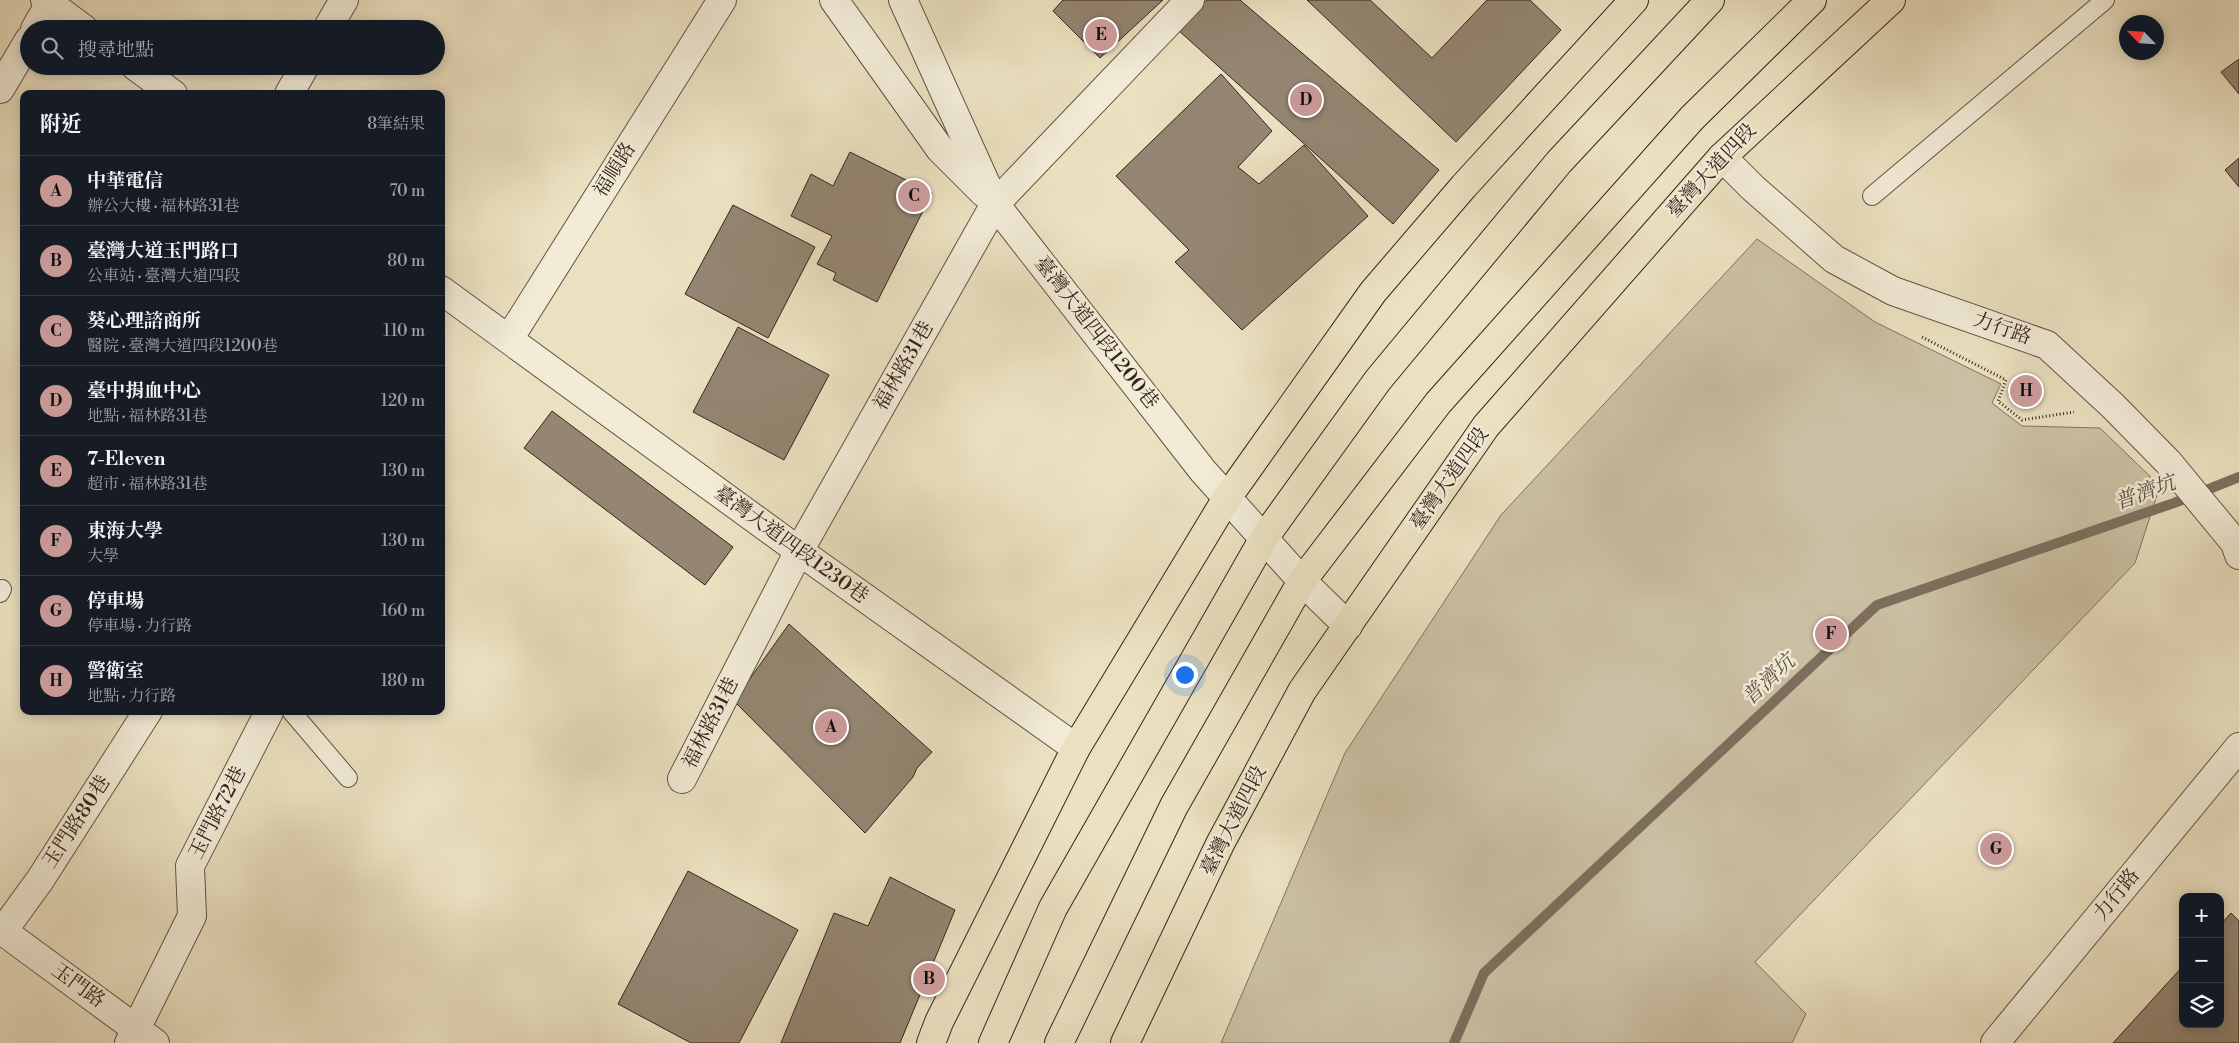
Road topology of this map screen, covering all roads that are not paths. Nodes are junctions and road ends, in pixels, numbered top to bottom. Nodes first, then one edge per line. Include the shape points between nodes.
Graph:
1 (344, 0) edge
2 (722, 0) edge
3 (834, 0) edge
4 (904, 0) edge
5 (1190, 0) edge
6 (1634, 0) edge
7 (1710, 0) edge
8 (1812, 0) edge
9 (1891, 0) edge
10 (2106, 0) edge
11 (49, 1) edge
12 (40, 20) edge
13 (73, 20) edge
14 (332, 20) edge
15 (20, 55) edge
16 (147, 75) edge
17 (300, 75) edge
18 (0, 89) edge
19 (168, 90) edge
20 (291, 90) edge
21 (1722, 157) junction
22 (1872, 196) dead end
23 (996, 204) junction
24 (445, 293) edge
25 (509, 339) junction
26 (1227, 498) junction
27 (1264, 538) junction
28 (799, 551) junction
29 (2239, 555) edge
30 (1302, 581) junction
31 (1348, 626) junction
32 (145, 715) edge
33 (267, 715) edge
34 (294, 715) edge
35 (2239, 747) edge
36 (1076, 748) junction
37 (348, 778) dead end
38 (682, 779) dead end
39 (1, 930) edge
40 (140, 1038) edge
41 (931, 1043) edge
42 (993, 1043) edge
43 (1059, 1043) edge
44 (1125, 1043) edge
45 (1995, 1043) edge

1 - 14 street
2 - 25 street, 福順路
3 - 23 street via 940,149
4 - 23 street, 臺灣大道四段1200巷
5 - 23 street, 福林路31巷
6 - 26 main road via 1372,292
7 - 27 main road via 1559,162 1378,380
8 - 30 main road via 1692,118 1438,403
9 - 21 main road, 臺灣大道四段
10 - 22 lane
11 - 12 street
11 - 13 street
15 - 18 street
16 - 19 street
17 - 20 street
21 - 29 street, 力行路 via 1834,259 1893,291 2047,345 2168,462 2235,544
21 - 31 main road, 臺灣大道四段 via 1486,426
23 - 26 street, 臺灣大道四段1200巷 via 1197,464
23 - 28 street, 福林路31巷
24 - 25 street, 臺灣大道四段1230巷
25 - 28 street, 臺灣大道四段1230巷
26 - 27 street, 臺灣大道四段1200巷
26 - 36 main road
27 - 30 street, 臺灣大道四段1200巷
27 - 42 main road via 1053,908
28 - 36 street, 臺灣大道四段1230巷
28 - 38 street, 福林路31巷
30 - 31 street, 臺灣大道四段1200巷
30 - 43 main road via 1174,806
31 - 44 main road, 臺灣大道四段 via 1302,692 1224,836
32 - 39 street, 玉門路80巷 via 40,880
33 - 40 street, 玉門路72巷 via 190,866 192,916
34 - 37 lane
35 - 45 street, 力行路
36 - 41 main road
39 - 40 street, 玉門路

